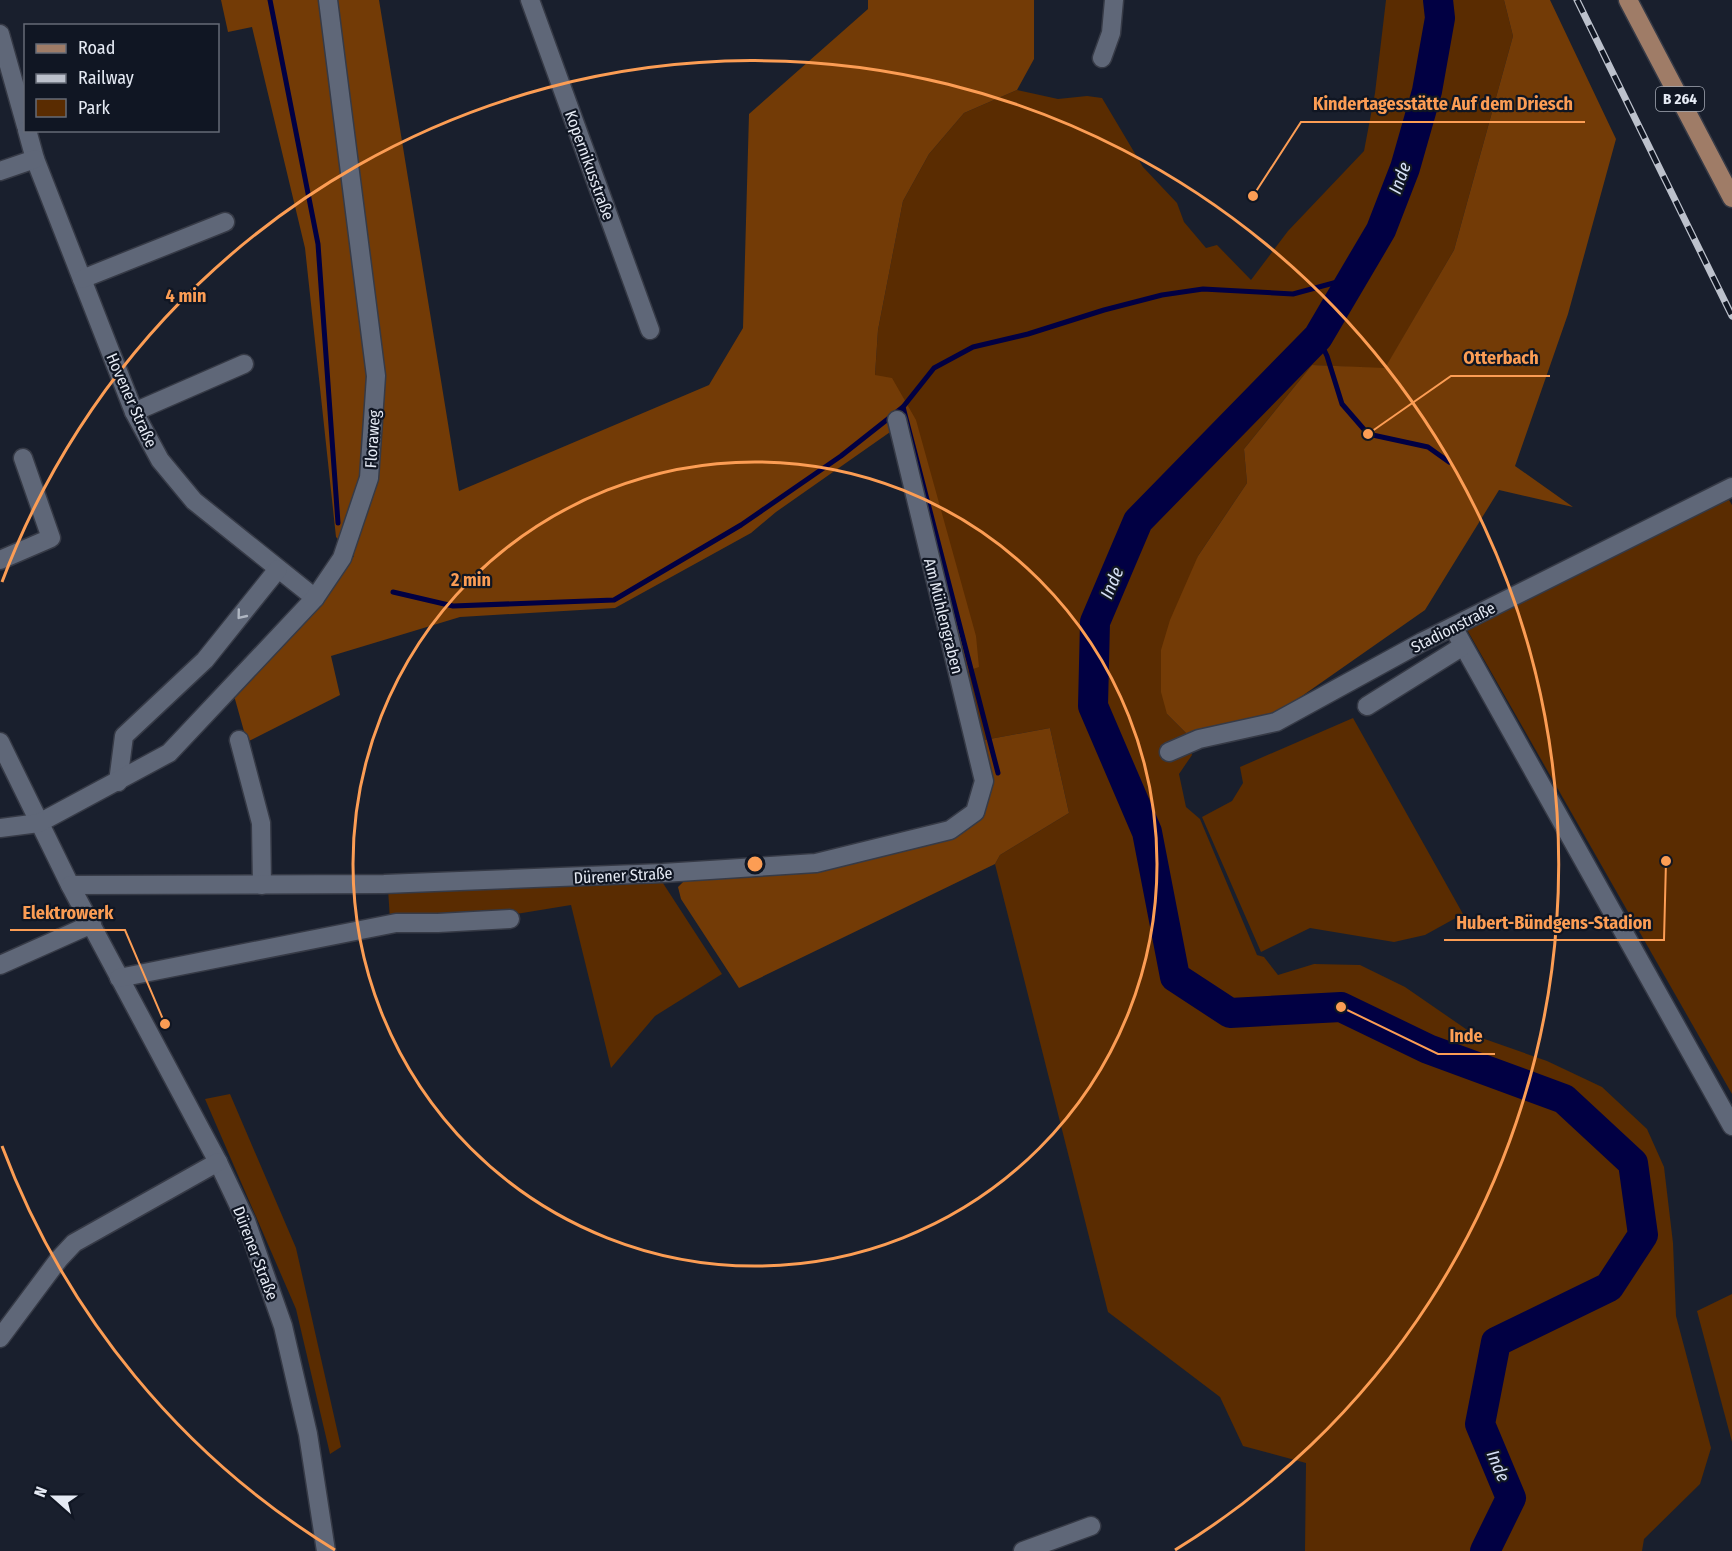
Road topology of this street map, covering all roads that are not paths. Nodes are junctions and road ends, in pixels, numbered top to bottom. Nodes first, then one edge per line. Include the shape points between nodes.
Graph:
1 (328, 0) edge
2 (530, 0) edge
3 (1114, 0) edge
4 (1628, 0) edge
5 (0, 34) edge
6 (1102, 58) dead end
7 (24, 119) edge
8 (28, 132) edge
9 (35, 159) junction
10 (0, 171) edge
11 (1732, 198) edge
12 (225, 222) dead end
13 (82, 279) junction
14 (650, 330) dead end
15 (244, 364) dead end
16 (134, 412) junction
17 (897, 420) dead end
18 (23, 458) dead end
19 (1732, 488) edge
20 (0, 560) edge
21 (278, 570) junction
22 (315, 598) junction
23 (1453, 627) junction
24 (1463, 646) junction
25 (1367, 706) dead end
26 (239, 740) dead end
27 (0, 742) edge
28 (1170, 752) dead end
29 (118, 782) junction
30 (975, 812) joint
31 (39, 823) junction
32 (0, 828) edge
33 (70, 885) junction
34 (262, 885) junction
35 (510, 919) dead end
36 (92, 924) junction
37 (0, 965) edge
38 (119, 978) junction
39 (1732, 1126) edge
40 (218, 1162) junction
41 (0, 1338) edge
42 (1092, 1526) dead end
43 (326, 1551) edge
44 (1023, 1551) edge

1 - 22 street, Floraweg via 376,376 369,478 342,558
2 - 14 street, Kopernikusstraße
3 - 6 street via 1111,33
4 - 11 main road, B 264
5 - 7 street
8 - 9 street, Hovener Straße
9 - 10 street
9 - 13 street, Hovener Straße
12 - 13 street
13 - 16 street, Hovener Straße
15 - 16 street
16 - 21 street, Hovener Straße via 160,460 194,501
17 - 30 street, Am Mühlengraben via 984,782
18 - 20 street via 51,538
19 - 23 street, Stadionstraße
21 - 22 street, Hovener Straße
21 -> 29 street via 206,660 124,736
22 - 29 street, Floraweg via 169,753
23 - 24 street
23 - 28 street, Stadionstraße via 1276,722 1199,739
24 - 25 street
24 - 39 street
26 - 34 street via 261,823
27 - 31 street, Dürener Straße
29 - 31 street, Floraweg
30 - 34 street, Dürener Straße via 950,830 816,863 663,873
31 - 32 street
31 - 33 street, Dürener Straße
33 - 34 street, Dürener Straße
33 - 36 street, Dürener Straße
35 - 38 street via 396,923
36 - 37 street
36 - 38 street, Dürener Straße
38 - 40 street, Dürener Straße
40 - 41 street via 74,1243
40 - 43 street, Dürener Straße via 246,1221 282,1326 308,1434
42 - 44 street

